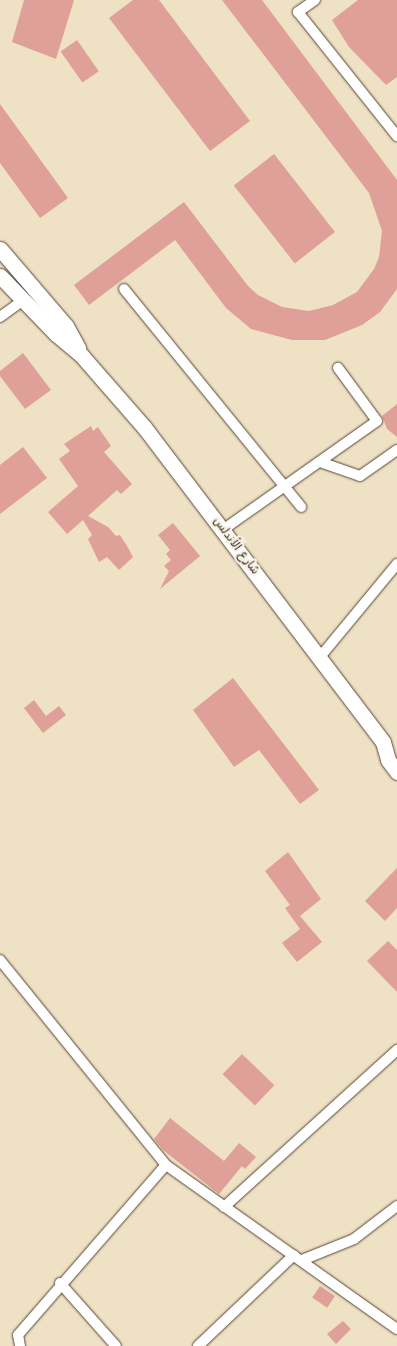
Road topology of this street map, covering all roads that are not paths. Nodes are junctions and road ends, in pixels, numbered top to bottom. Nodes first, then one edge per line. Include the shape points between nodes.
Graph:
1 (315, 0) edge
2 (397, 136) edge
3 (0, 249) edge
4 (0, 276) edge
5 (124, 289) dead end
6 (23, 300) junction
7 (0, 317) edge
8 (82, 356) junction
9 (338, 368) dead end
10 (397, 450) edge
11 (320, 462) junction
12 (284, 487) junction
13 (301, 507) dead end
14 (224, 529) junction
15 (397, 564) edge
16 (320, 657) junction
17 (383, 742) junction
18 (397, 751) edge
19 (397, 772) edge
20 (0, 960) edge
21 (397, 1050) edge
22 (166, 1165) junction
23 (397, 1206) edge
24 (224, 1207) junction
25 (298, 1258) junction
26 (60, 1283) junction
27 (397, 1329) edge
28 (20, 1346) edge
29 (116, 1346) edge
30 (198, 1346) edge

1 - 2 street via 298,12
3 - 8 main road, شارع الأندلس via 66,326
4 - 6 main road, شارع الأندلس
5 - 12 street
6 - 7 street
6 - 8 main road, شارع الأندلس
8 - 14 main road, شارع الأندلس
9 - 11 street via 377,421
10 - 11 street via 360,476
11 - 12 street
12 - 13 street
12 - 14 street
14 - 16 main road, شارع الأندلس
15 - 16 street
16 - 17 main road, شارع الأندلس
17 - 18 main road, شارع الأندلس
17 - 19 main road, شارع الأندلس via 388,760
20 - 22 street
21 - 24 street
22 - 24 street
22 - 26 street
23 - 25 street via 354,1239
24 - 25 street
25 - 27 street
25 - 30 street
26 - 28 street via 18,1335
26 - 29 street

